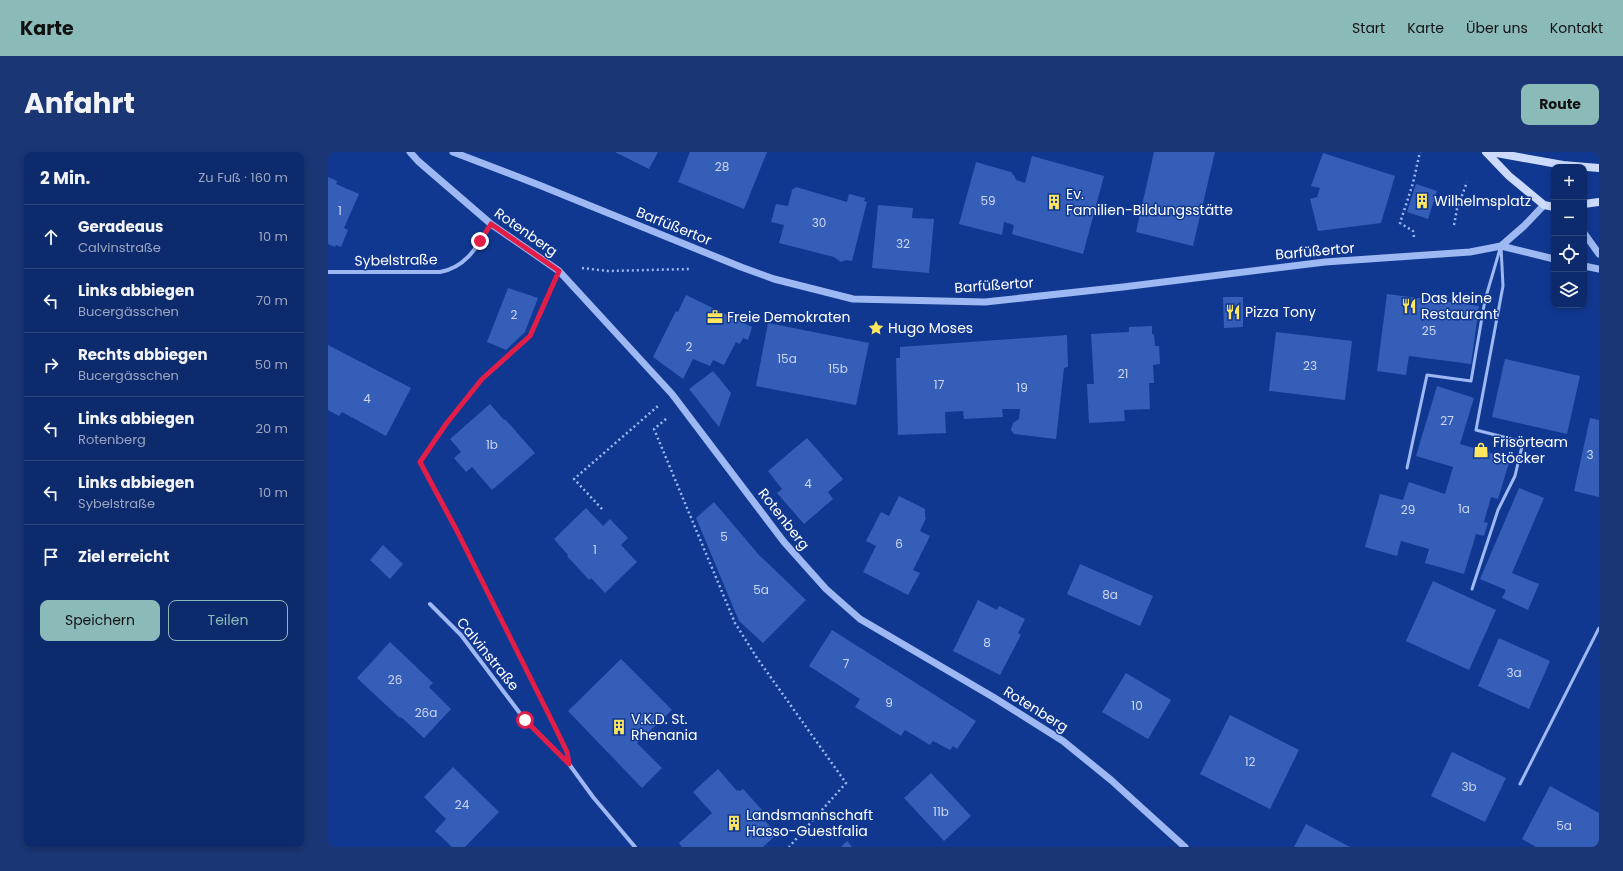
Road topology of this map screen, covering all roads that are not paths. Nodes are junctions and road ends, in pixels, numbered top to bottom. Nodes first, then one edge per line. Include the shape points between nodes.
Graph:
1 (410, 152) edge
2 (453, 152) edge
3 (1486, 152) edge
4 (1491, 152) edge
5 (1599, 168) edge
6 (1599, 202) edge
7 (1587, 204) edge
8 (1544, 205) junction
9 (1551, 206) edge
10 (491, 224) junction
11 (1586, 236) edge
12 (1501, 246) junction
13 (1599, 254) edge
14 (1551, 258) edge
15 (1587, 267) edge
16 (1599, 270) edge
17 (328, 272) edge
18 (1407, 468) dead end
19 (1472, 589) dead end
20 (430, 604) dead end
21 (1599, 628) edge
22 (1520, 784) dead end
23 (635, 847) edge
24 (1186, 847) edge

1 - 10 street, Rotenberg
2 - 12 street, Barfüßertor via 774,279 853,299 985,302 1305,264 1470,252
3 - 8 main road via 1509,176
4 - 5 main road via 1563,165
6 - 7 main road
8 - 9 main road
8 - 12 street
10 - 17 street, Sybelstraße via 466,259 448,270
10 - 24 street, Rotenberg via 559,271 672,394 784,542 826,589 860,619 1063,741
11 - 13 street
12 - 14 street
12 - 18 lane via 1485,300 1471,381 1427,375
12 - 19 lane via 1502,286 1476,430 1523,442 1515,476 1498,510
15 - 16 street
20 - 23 street, Calvinstraße via 461,635 525,720 569,764
21 - 22 lane

